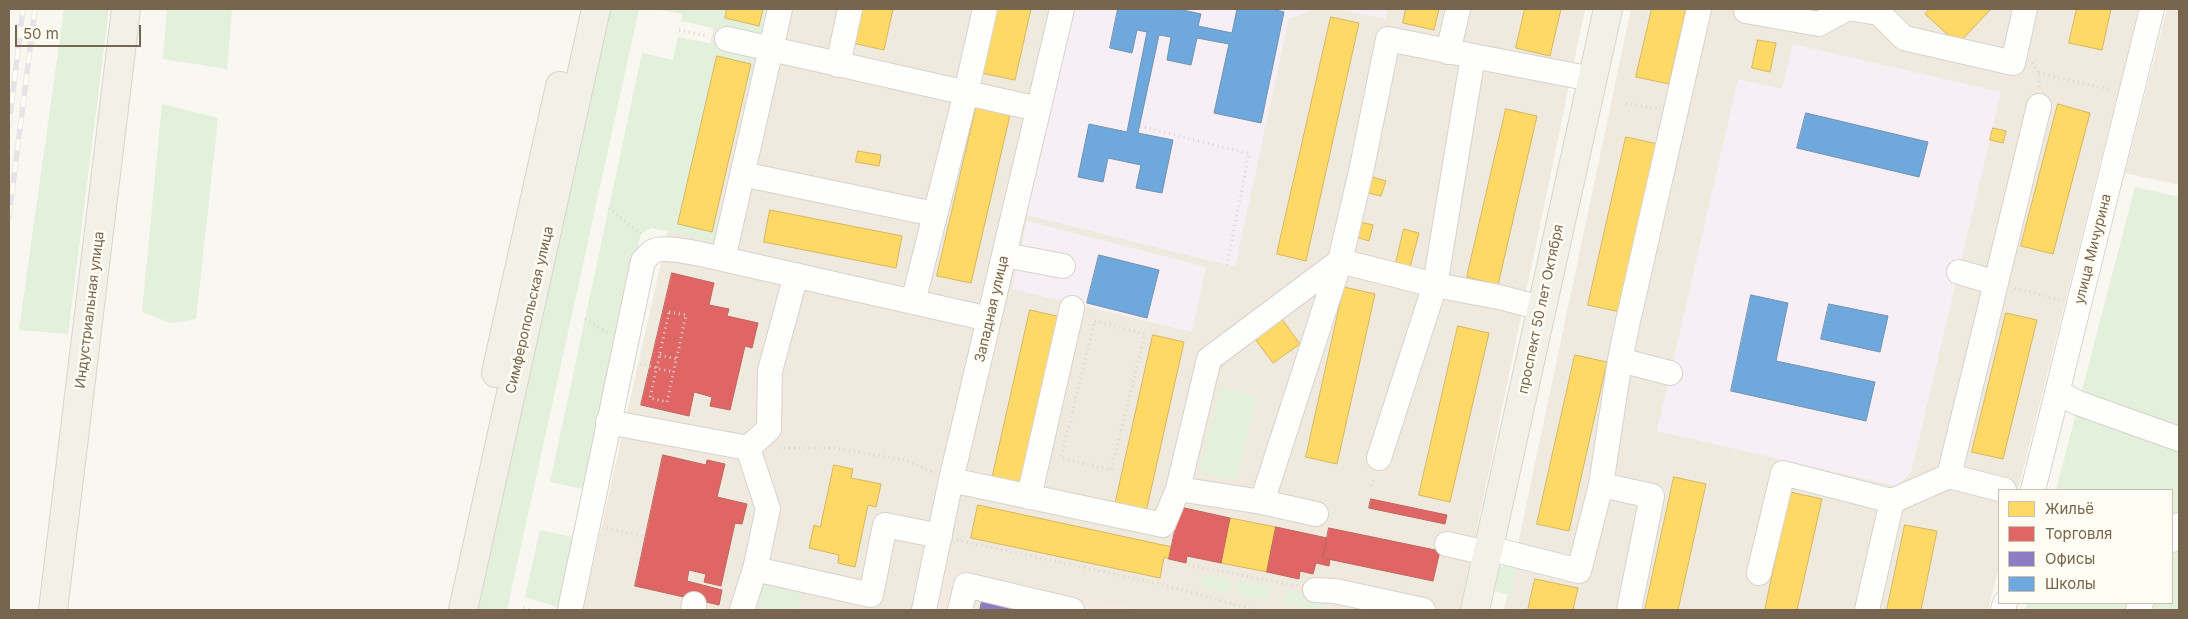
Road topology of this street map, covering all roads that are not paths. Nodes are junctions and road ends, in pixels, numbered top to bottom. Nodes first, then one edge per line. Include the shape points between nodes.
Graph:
1 (126, 9) edge
2 (577, 9) edge
3 (596, 9) edge
4 (780, 9) edge
5 (850, 9) edge
6 (985, 9) edge
7 (1062, 9) edge
8 (1458, 9) edge
9 (1608, 9) edge
10 (1699, 9) edge
11 (1746, 9) edge
12 (1846, 9) edge
13 (1853, 9) edge
14 (2025, 9) edge
15 (2152, 9) edge
16 (1881, 11) edge
17 (727, 39) road end
18 (770, 50) junction
19 (1448, 52) junction
20 (1473, 56) junction
21 (838, 65) junction
22 (1592, 79) junction
23 (966, 93) junction
24 (2039, 106) dead end
25 (1038, 109) junction
26 (742, 174) junction
27 (934, 214) junction
28 (663, 250) junction
29 (1005, 255) junction
30 (723, 259) junction
31 (1340, 261) junction
32 (1062, 266) dead end
33 (1959, 272) dead end
34 (796, 275) junction
35 (1996, 283) junction
36 (1435, 285) junction
37 (913, 302) junction
38 (1072, 308) dead end
39 (1541, 308) junction
40 (990, 319) junction
41 (1620, 360) junction
42 (1670, 374) dead end
43 (2057, 392) junction
44 (615, 424) junction
45 (2179, 439) edge
46 (748, 448) junction
47 (1379, 458) dead end
48 (1949, 476) junction
49 (946, 479) junction
50 (1601, 485) junction
51 (1178, 488) junction
52 (2000, 489) edge
53 (2033, 489) edge
54 (1029, 497) junction
55 (1892, 501) junction
56 (1262, 502) junction
57 (1316, 514) dead end
58 (2179, 525) edge
59 (940, 536) junction
60 (2173, 538) edge
61 (1447, 544) dead end
62 (1488, 551) junction
63 (755, 569) junction
64 (1759, 573) dead end
65 (1315, 590) road end
66 (749, 603) edge
67 (53, 610) edge
68 (444, 610) edge
69 (463, 610) edge
70 (570, 610) edge
71 (924, 610) edge
72 (960, 610) edge
73 (1072, 610) edge
74 (1423, 610) edge
75 (1475, 610) edge
76 (1629, 610) edge
77 (1867, 610) edge

1 - 67 main road, Индустриальная улица
2 - 68 main road, Симферопольская улица
3 - 69 main road, Симферопольская улица
4 - 18 street
5 - 21 street
6 - 23 street
7 - 25 street, Западная улица
8 - 19 street
9 - 22 main road, проспект 50 лет Октября
10 - 41 street
11 - 12 street via 1819,24
13 - 16 street
14 - 16 street via 2013,63 1904,38
15 - 43 street, улица Мичурина
17 - 18 street
18 - 21 street
18 - 26 street
19 - 20 street
19 - 31 street via 1388,39
20 - 22 street
20 - 36 street
21 - 23 street
22 - 39 main road, проспект 50 лет Октября
23 - 25 street
23 - 27 street
24 - 35 street
25 - 29 street, Западная улица
26 - 27 street
26 - 30 street
27 - 37 street
28 - 30 street
28 - 44 street via 647,366
28 - 44 street via 652,252 643,261
29 - 32 street
29 - 40 street, Западная улица
30 - 34 street
31 - 36 street
31 - 51 street via 1209,359
31 - 56 street
33 - 35 street
34 - 37 street
34 - 46 street via 770,371 768,429
35 - 48 street
36 - 39 street
36 - 47 street
37 - 40 street
38 - 54 street
39 - 62 main road, проспект 50 лет Октября
40 - 49 street, Западная улица
41 - 42 street
41 - 50 street
43 - 45 street via 2078,403
43 - 53 street, улица Мичурина
44 - 46 street
44 - 70 street via 589,516
46 - 63 street via 768,508
48 - 52 street
48 - 55 street
49 - 54 street
49 - 59 street, Западная улица
50 - 62 street via 1579,571
50 - 76 street via 1652,496
51 - 54 street via 1162,525
51 - 56 street
55 - 64 street via 1783,473
55 - 77 street
56 - 57 street
58 - 60 street
59 - 63 street via 885,525 871,595
59 - 71 street, Западная улица
61 - 62 street
62 - 75 main road, проспект 50 лет Октября
63 - 66 street
65 - 74 street via 1335,591
72 - 73 street via 966,585

